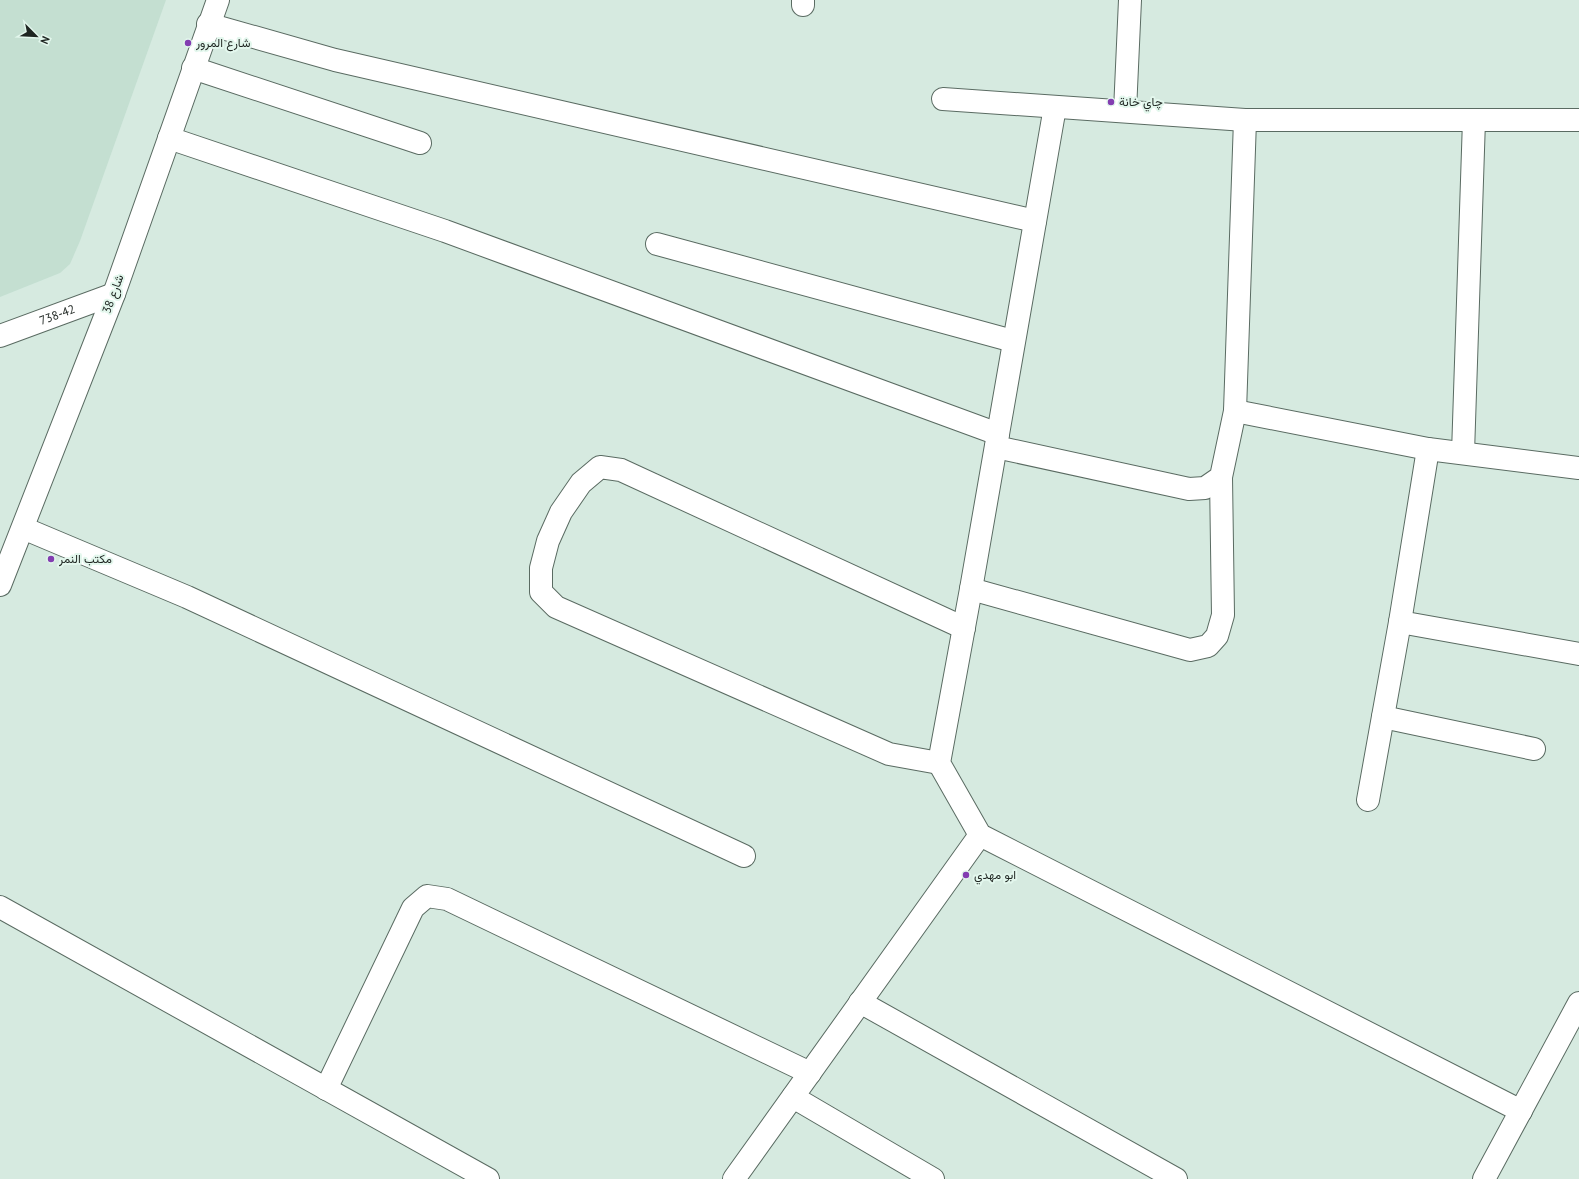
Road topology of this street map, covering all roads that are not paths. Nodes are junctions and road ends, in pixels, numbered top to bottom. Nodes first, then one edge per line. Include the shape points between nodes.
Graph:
1 (218, 0) edge
2 (1130, 0) edge
3 (208, 24) junction
4 (193, 68) junction
5 (943, 99) dead end
6 (1055, 107) junction
7 (1125, 111) junction
8 (1245, 120) junction
9 (1474, 120) junction
10 (1579, 120) edge
11 (169, 138) junction
12 (420, 143) dead end
13 (1035, 221) junction
14 (657, 244) dead end
15 (114, 294) junction
16 (0, 336) edge
17 (1013, 341) junction
18 (1235, 411) junction
19 (997, 441) junction
20 (1428, 449) junction
21 (1463, 453) junction
22 (1579, 468) edge
23 (1221, 477) junction
24 (23, 528) junction
25 (0, 585) edge
26 (971, 589) junction
27 (1400, 622) junction
28 (964, 628) junction
29 (1579, 654) edge
30 (1383, 717) junction
31 (1534, 749) dead end
32 (939, 763) junction
33 (1368, 800) dead end
34 (980, 835) junction
35 (744, 856) dead end
36 (0, 907) edge
37 (860, 1002) junction
38 (1579, 1003) edge
39 (810, 1073) junction
40 (326, 1089) junction
41 (793, 1097) junction
42 (1521, 1111) junction
43 (488, 1179) edge
44 (734, 1179) edge
45 (932, 1179) edge
46 (1176, 1179) edge
47 (1484, 1179) edge

1 - 3 street, شارع 38
2 - 7 street
3 - 4 street, شارع 38
3 - 13 street via 335,60
4 - 11 street, شارع 38
4 - 12 street
5 - 6 street
6 - 7 street
6 - 13 street
7 - 8 street
8 - 9 street
8 - 18 street
9 - 10 street
9 - 21 street
11 - 15 street, شارع 38
11 - 19 street via 445,231
13 - 17 street
14 - 17 street
15 - 16 street, 738-42
15 - 24 street, شارع 38
17 - 19 street
18 - 20 street
18 - 23 street
19 - 23 street via 1189,489 1205,488
19 - 26 street
20 - 21 street
20 - 27 street
21 - 22 street
23 - 26 street via 1224,615 1218,636 1208,646 1190,650
24 - 25 street, شارع 38
24 - 35 street via 186,596
26 - 28 street
27 - 29 street
27 - 30 street
28 - 32 street
28 - 32 street via 621,470 600,467 581,483 561,512 548,541 541,568 541,592 556,607 890,754
30 - 31 street
30 - 33 street
32 - 34 street
34 - 37 street
34 - 42 street
36 - 40 street
37 - 39 street
37 - 46 street
38 - 42 street
39 - 40 street via 447,899 427,896 413,908
39 - 41 street
40 - 43 street
41 - 44 street
41 - 45 street
42 - 47 street

